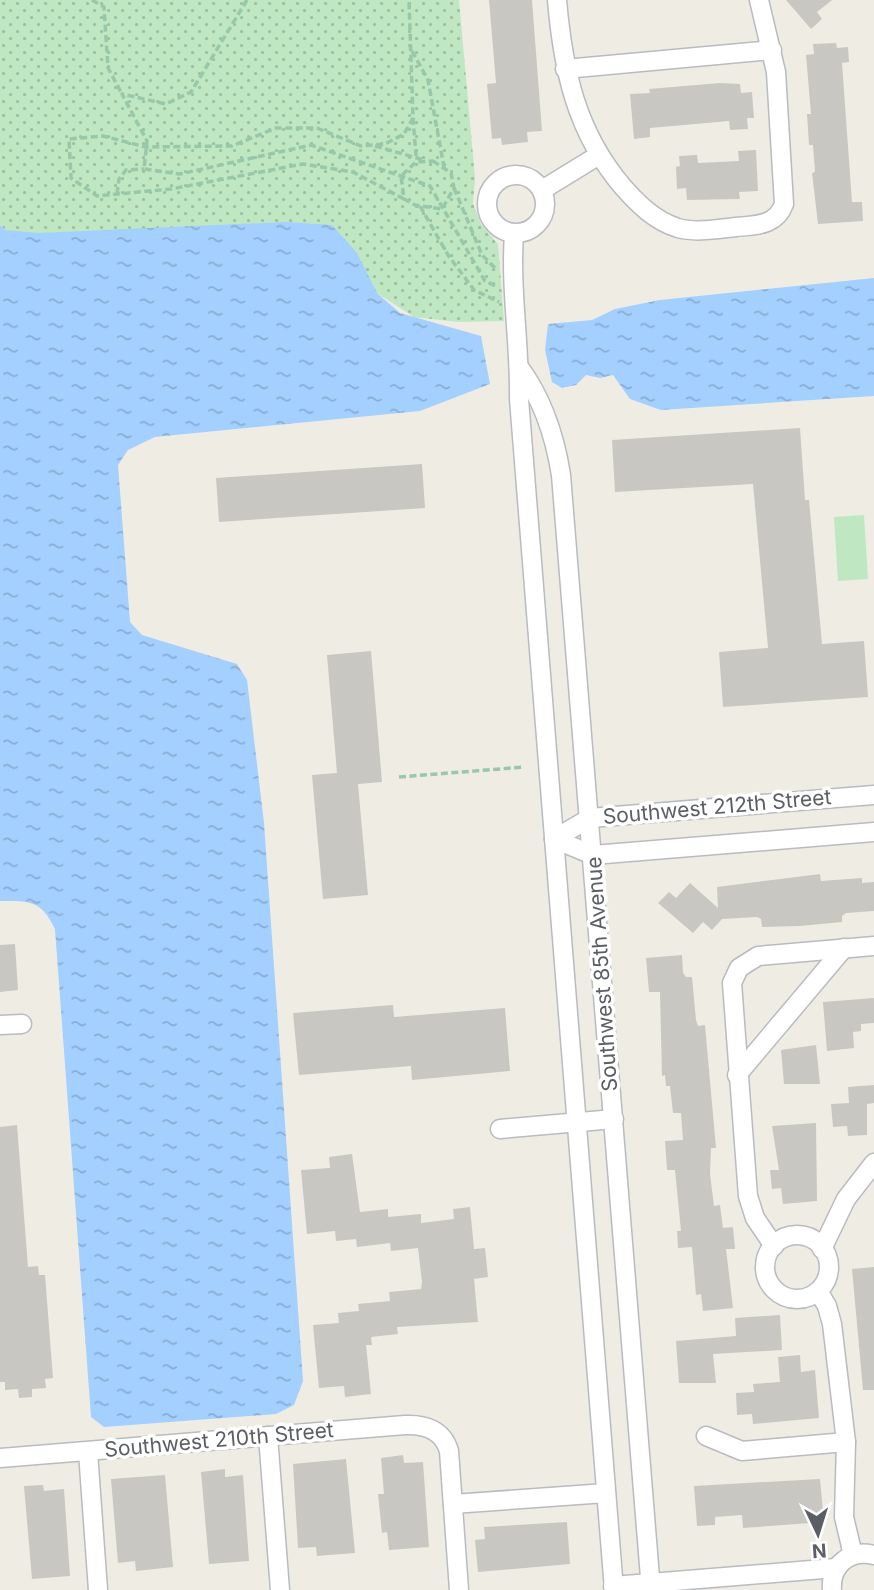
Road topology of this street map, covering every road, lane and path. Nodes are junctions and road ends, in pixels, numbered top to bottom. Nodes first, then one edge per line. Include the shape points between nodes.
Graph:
1 (92, 0) edge
2 (247, 0) edge
3 (409, 0) edge
4 (557, 0) edge
5 (759, 0) edge
6 (411, 49) junction
7 (772, 50) junction
8 (565, 69) junction
9 (122, 94) junction
10 (413, 112) junction
11 (370, 145) junction
12 (146, 147) junction
13 (599, 155) junction
14 (415, 156) junction
15 (416, 162) junction
16 (426, 162) junction
17 (144, 169) junction
18 (445, 169) junction
19 (401, 176) junction
20 (454, 188) junction
21 (542, 190) junction
22 (117, 194) junction
23 (404, 199) junction
24 (420, 206) junction
25 (442, 209) junction
26 (514, 234) junction
27 (512, 296) junction
28 (519, 368) junction
29 (524, 767) dead end
30 (399, 777) dead end
31 (874, 794) edge
32 (590, 818) junction
33 (874, 832) edge
34 (554, 839) junction
35 (593, 855) junction
36 (874, 946) edge
37 (844, 948) junction
38 (22, 1024) dead end
39 (0, 1025) edge
40 (737, 1075) junction
41 (614, 1119) junction
42 (576, 1122) junction
43 (500, 1129) dead end
44 (874, 1163) edge
45 (774, 1245) junction
46 (822, 1249) junction
47 (818, 1291) junction
48 (268, 1436) junction
49 (706, 1436) dead end
50 (846, 1443) junction
51 (88, 1451) junction
52 (0, 1458) edge
53 (606, 1493) junction
54 (453, 1504) junction
55 (853, 1555) junction
56 (874, 1555) edge
57 (836, 1568) junction
58 (772, 1582) edge
59 (651, 1587) edge
60 (613, 1588) edge
61 (98, 1590) edge
62 (280, 1590) edge
63 (459, 1590) edge
64 (832, 1590) edge

1 - 9 path via 104,7 108,68
2 - 9 path via 191,92 166,104
3 - 6 path
4 - 8 street
5 - 7 street
6 - 10 path
6 - 18 path via 428,80
7 - 8 street
7 - 13 street via 785,193 778,216 762,225 696,230 674,226 644,208
8 - 13 street via 576,108
9 - 12 path
10 - 11 path via 404,134 385,144
10 - 14 path
11 - 12 path via 361,146 317,128 276,128 232,146
11 - 14 path
12 - 17 path
12 - 22 path via 103,136 69,139 71,178 97,196
13 - 21 street
14 - 15 path
14 - 16 path
15 - 16 path
15 - 19 path
16 - 18 path
17 - 19 path via 180,174 311,145
17 - 22 path via 126,170
18 - 20 path via 451,173
19 - 23 path
19 - 25 path via 430,186
20 - 25 path
20 - 27 path via 482,255
21 - 26 street via 541,220 529,231
21 - 26 street via 522,175 504,177 491,188 488,214 498,228
22 - 23 path via 170,189 303,163 354,172
23 - 24 path
24 - 25 path
24 - 27 path via 474,290
25 - 27 path via 485,281
26 - 27 street, Southwest 85th Avenue
27 - 28 street, Southwest 85th Avenue
28 - 32 street, Southwest 85th Avenue via 540,401 559,463
28 - 34 street, Southwest 85th Avenue
29 - 30 path
31 - 32 street, Southwest 212th Street
32 - 34 street, Southwest 212th Street
32 - 35 street, Southwest 85th Avenue
33 - 35 street, Southwest 212th Street
34 - 35 street, Southwest 212th Street
34 - 42 street, Southwest 85th Avenue
35 - 41 street, Southwest 85th Avenue
36 - 37 street
37 - 40 street
37 - 40 street via 758,956 739,968 731,992
38 - 39 street
40 - 45 street via 748,1196 755,1218
41 - 42 street
41 - 59 street, Southwest 85th Avenue
42 - 43 street
42 - 53 street, Southwest 85th Avenue
44 - 46 street via 846,1199
45 - 46 street via 799,1236
45 - 47 street via 765,1269 771,1286 793,1299
46 - 47 street via 828,1271
47 - 50 street via 830,1316
48 - 51 street, Southwest 210th Street
48 - 54 street, Southwest 210th Street via 405,1424 436,1431 449,1451
48 - 62 street
49 - 50 street via 742,1451
50 - 55 street via 844,1517
51 - 52 street, Southwest 210th Street
51 - 61 street
53 - 54 street
53 - 60 street, Southwest 85th Avenue
54 - 63 street
55 - 56 street
55 - 57 street
57 - 58 street
57 - 64 street
58 - 59 street
59 - 60 street

